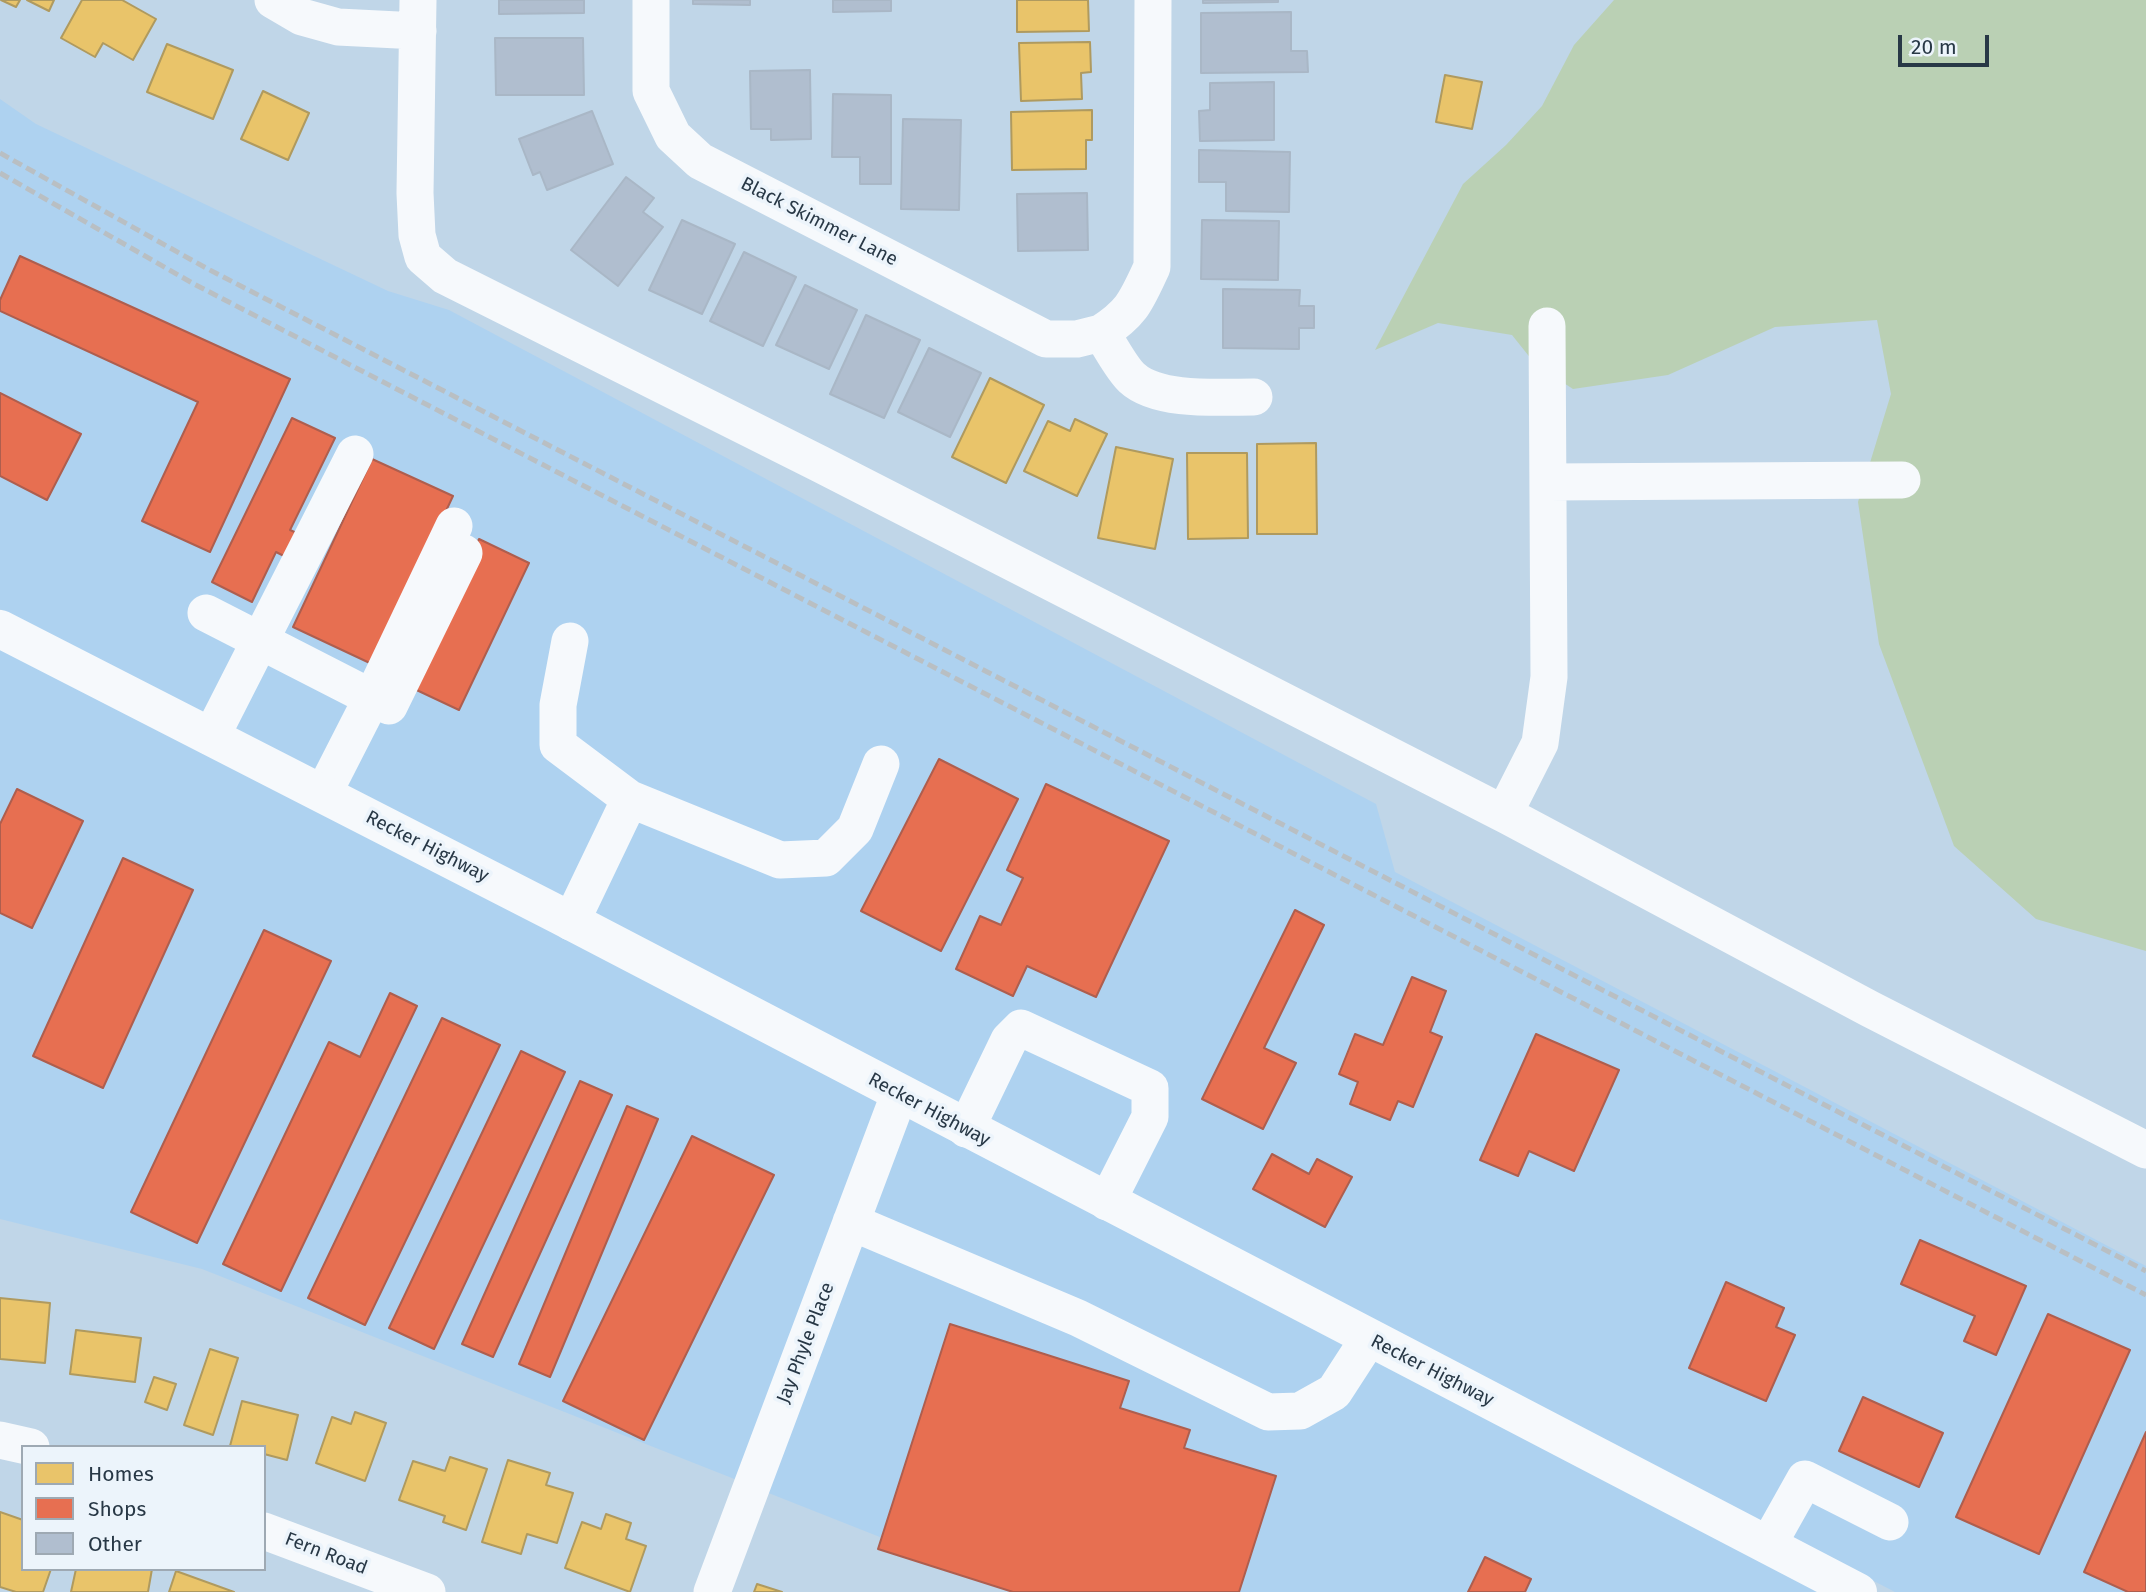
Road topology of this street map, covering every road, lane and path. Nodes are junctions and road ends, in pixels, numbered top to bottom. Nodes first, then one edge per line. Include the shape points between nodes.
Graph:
1 (273, 0) edge
2 (652, 0) edge
3 (1153, 0) edge
4 (418, 15) edge
5 (1547, 326) dead end
6 (1101, 333) junction
7 (1254, 397) dead end
8 (355, 454) dead end
9 (1902, 480) dead end
10 (1548, 482) junction
11 (459, 539) dead end
12 (206, 613) dead end
13 (0, 629) edge
14 (260, 640) junction
15 (570, 641) dead end
16 (372, 698) junction
17 (211, 737) junction
18 (881, 764) dead end
19 (323, 794) junction
20 (630, 799) junction
21 (1504, 814) junction
22 (571, 922) junction
23 (900, 1095) junction
24 (966, 1129) junction
25 (2146, 1150) edge
26 (1107, 1202) junction
27 (851, 1223) junction
28 (1369, 1338) junction
29 (0, 1440) edge
30 (22, 1445) edge
31 (1890, 1522) dead end
32 (266, 1532) edge
33 (1768, 1545) junction
34 (427, 1592) edge
35 (712, 1592) edge
36 (1858, 1592) edge

1 - 4 street via 302,17 338,27
2 - 6 street, Black Skimmer Lane via 652,91 673,136 700,161 1046,339
3 - 6 street, Black Skimmer Lane via 1152,267 1134,306
4 - 21 street via 417,235 423,257 444,276
5 - 10 street
6 - 7 street via 1132,379 1153,389 1188,398
8 - 14 street
9 - 10 street
10 - 21 street via 1549,677 1540,743
11 - 16 street
12 - 14 street
13 - 17 main road, Recker Highway
14 - 16 street
14 - 17 street
15 - 20 street via 558,705 558,745
16 - 19 street
17 - 19 main road, Recker Highway
18 - 20 street via 855,829 826,858 780,860
19 - 22 main road, Recker Highway
20 - 22 street
21 - 25 street
22 - 23 main road, Recker Highway
23 - 24 main road, Recker Highway
23 - 27 street, Jay Phyle Place
24 - 26 main road, Recker Highway
24 - 26 street via 1009,1040 1021,1028 1150,1087 1150,1117
26 - 28 main road, Recker Highway
27 - 28 street via 1078,1318 1268,1412 1300,1411 1334,1392
27 - 35 street, Jay Phyle Place
28 - 33 main road, Recker Highway
29 - 30 street
31 - 33 street via 1805,1479
32 - 34 street, Fern Road
33 - 36 main road, Recker Highway

